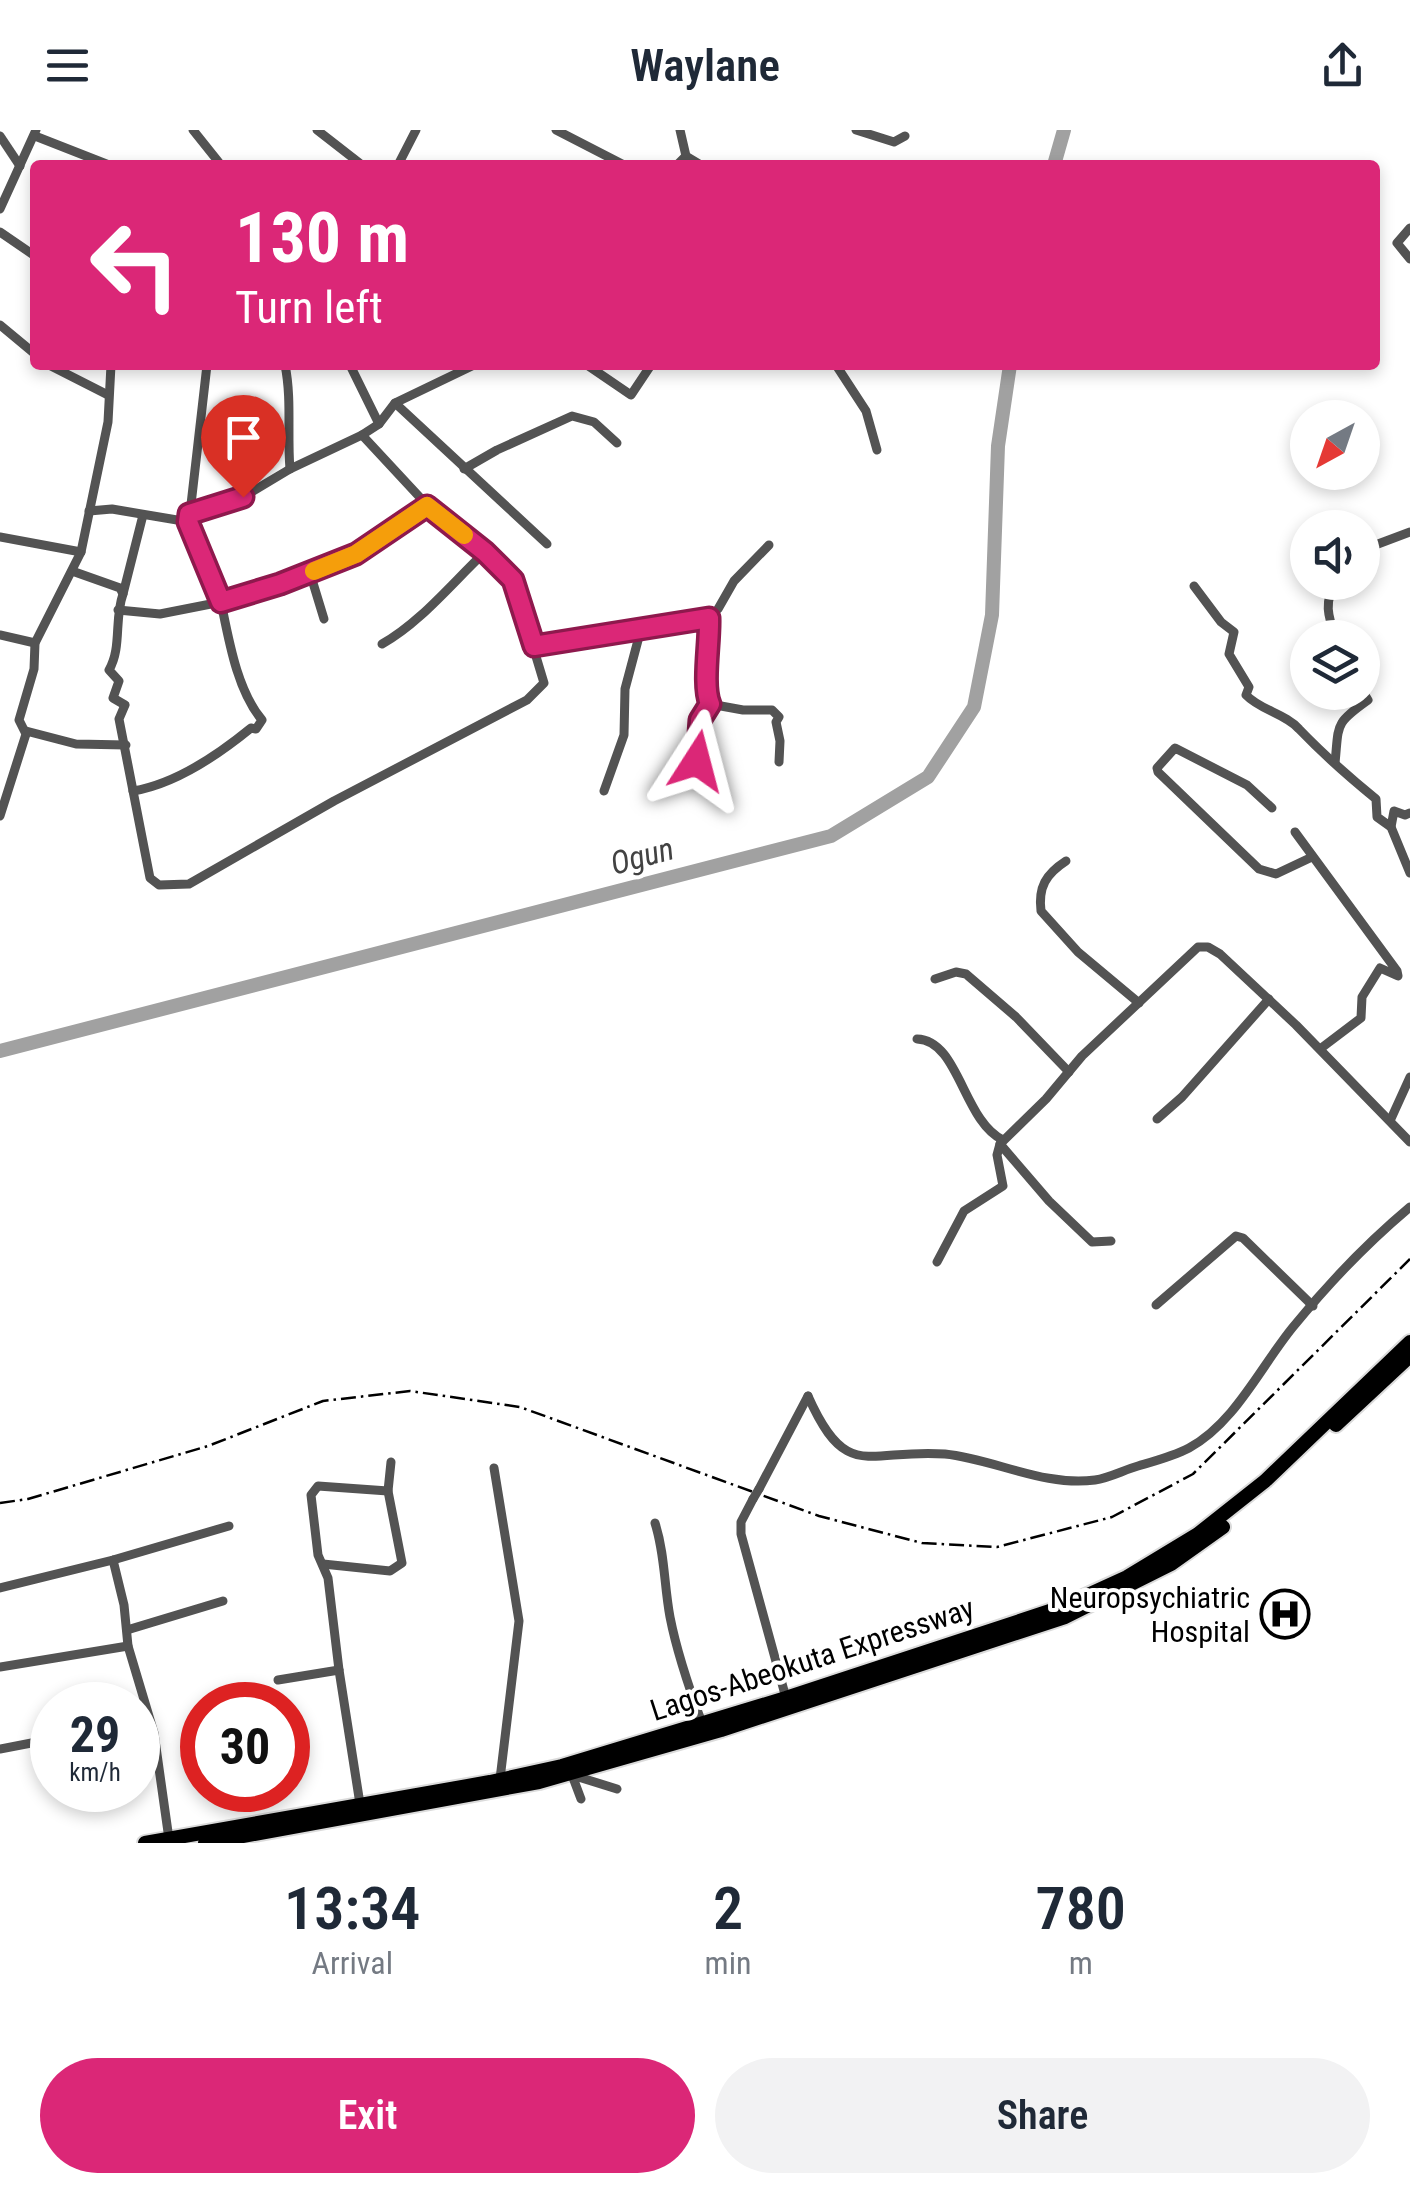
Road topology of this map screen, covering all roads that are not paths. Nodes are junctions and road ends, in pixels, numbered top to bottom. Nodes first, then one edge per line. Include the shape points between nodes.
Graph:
1 (193, 130) edge
2 (317, 130) edge
3 (416, 130) edge
4 (556, 130) edge
5 (680, 130) edge
6 (856, 130) edge
7 (35, 133) edge
8 (0, 136) edge
9 (905, 136) dead end
10 (686, 156) junction
11 (97, 160) edge
12 (217, 160) edge
13 (356, 160) edge
14 (401, 160) edge
15 (614, 160) edge
16 (682, 160) edge
17 (693, 160) edge
18 (20, 166) junction
19 (0, 209) edge
20 (1410, 228) edge
21 (0, 232) edge
22 (30, 253) edge
23 (1410, 259) edge
24 (0, 325) edge
25 (30, 350) edge
26 (59, 370) edge
27 (110, 370) edge
28 (207, 370) edge
29 (285, 370) edge
30 (352, 370) edge
31 (464, 370) edge
32 (594, 370) edge
33 (648, 370) edge
34 (839, 370) edge
35 (108, 396) junction
36 (395, 403) junction
37 (379, 424) junction
38 (362, 435) junction
39 (617, 443) dead end
40 (877, 450) dead end
41 (290, 470) junction
42 (464, 470) junction
43 (427, 506) junction
44 (89, 511) junction
45 (143, 515) junction
46 (189, 518) junction
47 (1410, 532) edge
48 (0, 536) edge
49 (1380, 543) edge
50 (548, 544) dead end
51 (769, 545) dead end
52 (81, 552) junction
53 (485, 552) junction
54 (72, 570) junction
55 (310, 573) junction
56 (1194, 586) dead end
57 (123, 594) junction
58 (221, 602) junction
59 (118, 610) junction
60 (324, 618) dead end
61 (709, 618) junction
62 (641, 629) junction
63 (0, 635) edge
64 (36, 644) junction
65 (382, 644) dead end
66 (534, 646) junction
67 (710, 704) junction
68 (1355, 710) edge
69 (26, 734) junction
70 (126, 744) junction
71 (697, 761) dead end
72 (779, 762) dead end
73 (1334, 764) junction
74 (133, 791) junction
75 (604, 791) dead end
76 (1272, 808) dead end
77 (1410, 813) edge
78 (0, 816) edge
79 (1390, 827) junction
80 (1296, 832) dead end
81 (1312, 857) junction
82 (1066, 860) dead end
83 (1410, 874) edge
84 (935, 979) dead end
85 (1269, 999) junction
86 (1139, 1003) junction
87 (917, 1039) dead end
88 (1320, 1049) junction
89 (1069, 1072) junction
90 (1410, 1078) edge
91 (1156, 1120) dead end
92 (1390, 1121) junction
93 (1002, 1142) junction
94 (1410, 1142) edge
95 (1410, 1208) edge
96 (1111, 1242) dead end
97 (937, 1262) dead end
98 (1156, 1305) dead end
99 (1313, 1306) junction
100 (1410, 1342) edge
101 (1410, 1356) edge
102 (391, 1462) dead end
103 (494, 1468) dead end
104 (388, 1491) junction
105 (655, 1523) dead end
106 (229, 1526) dead end
107 (113, 1560) junction
108 (323, 1564) junction
109 (0, 1588) edge
110 (223, 1601) dead end
111 (127, 1630) junction
112 (128, 1646) junction
113 (0, 1667) edge
114 (339, 1670) junction
115 (278, 1680) dead end
116 (141, 1682) edge
117 (786, 1698) junction
118 (702, 1724) junction
119 (30, 1743) edge
120 (0, 1749) edge
121 (160, 1775) edge
122 (572, 1775) junction
123 (500, 1780) junction
124 (617, 1789) dead end
125 (581, 1799) dead end
126 (360, 1804) junction
127 (169, 1838) junction
128 (145, 1843) edge
129 (205, 1843) edge

1 - 12 street
2 - 13 street
3 - 14 street
4 - 15 street
5 - 10 street
6 - 9 street via 894,142
7 - 11 street
7 - 18 street
8 - 18 street
10 - 16 street
10 - 17 street
18 - 19 street
20 - 23 street via 1397,243
21 - 22 street
24 - 25 street
26 - 35 street
27 - 35 street
28 - 46 street
29 - 41 street
30 - 37 street
31 - 36 street
32 - 33 street via 631,395
34 - 40 street via 866,411
35 - 44 street
36 - 37 street
36 - 42 street
37 - 38 street
38 - 41 street
38 - 43 street
39 - 42 street via 594,422 572,416
41 - 46 street
42 - 50 street
43 - 53 street
43 - 55 street via 356,554
44 - 45 street
44 - 52 street
45 - 46 street
45 - 57 street
46 - 58 street
47 - 49 street
48 - 52 street
51 - 61 street
52 - 54 street
53 - 65 street via 408,630
53 - 66 street via 513,580
54 - 57 street
54 - 64 street
55 - 58 street
55 - 60 street
56 - 73 street via 1234,632 1228,654 1249,686 1246,695 1296,726
57 - 59 street
58 - 59 street via 160,614
58 - 74 street via 250,706 262,720 170,780
59 - 70 street via 117,656 109,670 118,681 113,698 125,705 119,719
61 - 62 street
61 - 67 street
62 - 66 street
62 - 75 street via 625,689 624,736
63 - 64 street
64 - 69 street via 19,720
66 - 74 street via 544,683 528,700 188,884 159,886 150,878
67 - 71 street via 700,720
67 - 72 street via 772,710 779,716
68 - 73 street via 1340,721
69 - 70 street
69 - 78 street
70 - 74 street
73 - 79 street via 1376,799 1377,817
76 - 81 street via 1247,786 1175,748 1157,768 1259,869 1276,874
77 - 79 street via 1394,811
79 - 83 street
80 - 81 street
81 - 88 street via 1398,976 1380,968 1362,998 1361,1018
82 - 86 street via 1046,877 1041,911
84 - 89 street via 966,974
85 - 86 street via 1220,954 1198,947
85 - 88 street
85 - 91 street
86 - 89 street
87 - 93 street via 942,1050 969,1104
88 - 92 street
89 - 93 street
90 - 92 street
92 - 94 street
93 - 96 street via 1092,1242
93 - 97 street via 997,1155 1003,1186 964,1211
95 - 99 street via 1370,1240
98 - 99 street via 1236,1236
99 - 117 street via 1222,1421 1190,1448 1094,1480 948,1454 864,1456 830,1438 808,1396 740,1522
100 - 117 highway, Lagos-Abeokuta Expressway via 1265,1481 1158,1560 1059,1608
101 - 122 highway, Lagos-Abeokuta Expressway via 1250,1505 1186,1554 1120,1592 1065,1617
102 - 104 street
103 - 123 street via 519,1621
104 - 108 street via 318,1486 311,1495
104 - 108 street via 402,1556 397,1568
105 - 118 street via 670,1616
106 - 107 street
107 - 109 street
107 - 111 street
108 - 114 street
110 - 111 street
111 - 112 street
112 - 113 street
112 - 116 street
114 - 115 street
114 - 126 street
117 - 118 highway, Lagos-Abeokuta Expressway
118 - 123 highway, Lagos-Abeokuta Expressway
119 - 120 street
121 - 127 street
122 - 124 street
122 - 125 street
122 - 129 highway, Lagos-Abeokuta Expressway
123 - 126 highway, Lagos-Abeokuta Expressway
126 - 127 highway, Lagos-Abeokuta Expressway
127 - 128 highway, Lagos-Abeokuta Expressway

